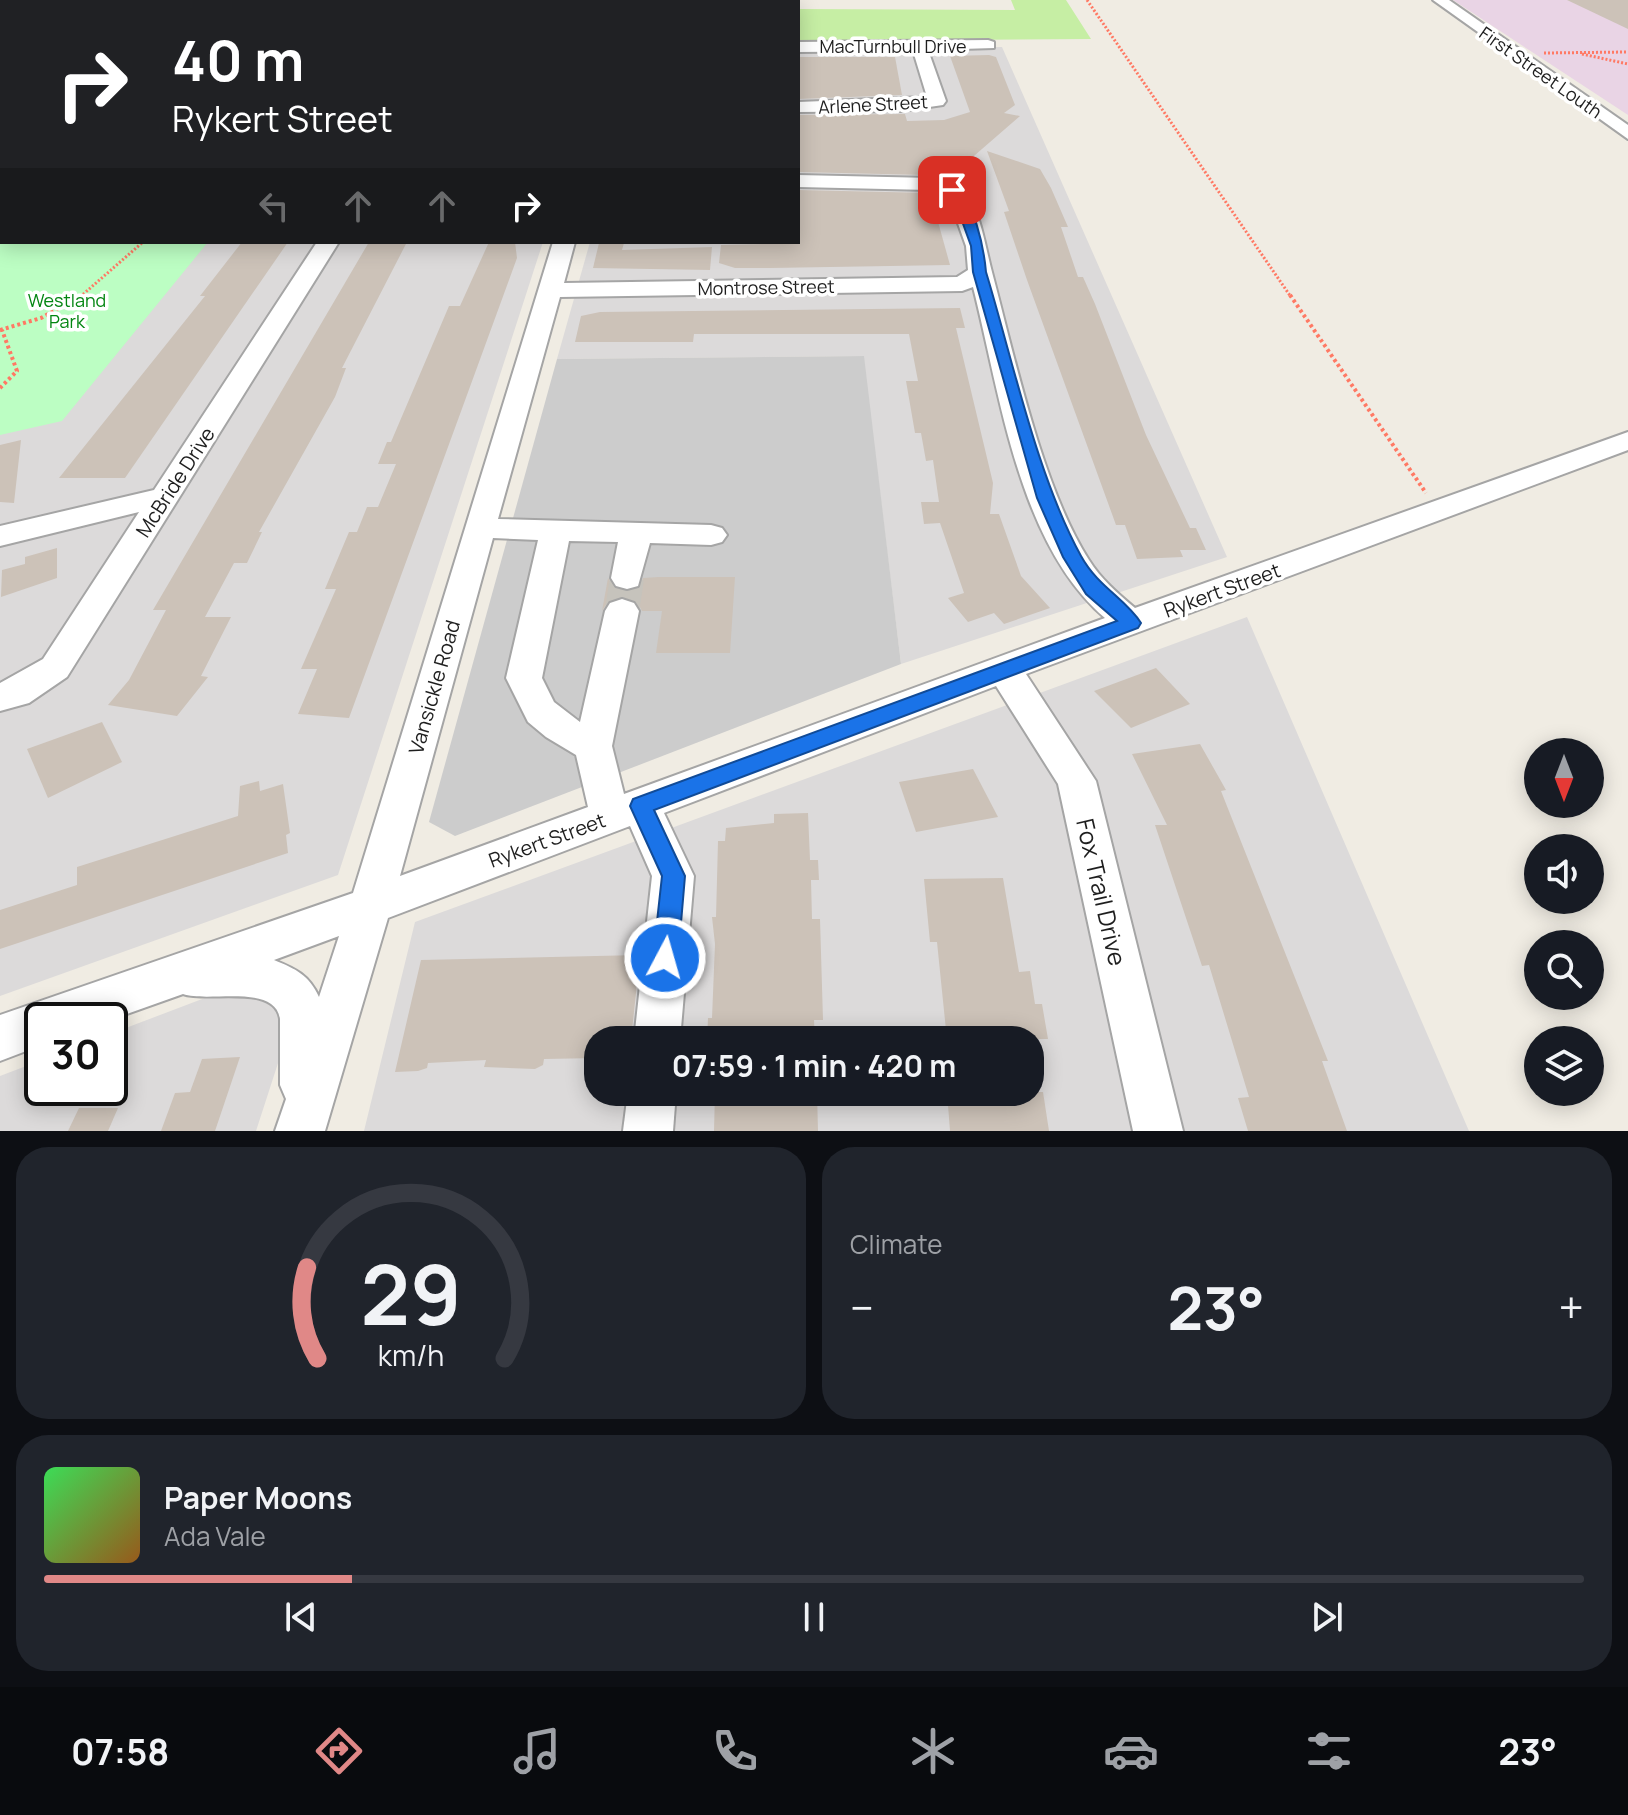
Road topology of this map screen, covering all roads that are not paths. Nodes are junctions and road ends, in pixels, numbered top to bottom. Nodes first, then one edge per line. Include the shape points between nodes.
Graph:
1 (1447, 5) edge
2 (988, 45) dead end
3 (919, 46) junction
4 (800, 47) edge
5 (800, 107) edge
6 (1628, 133) edge
7 (800, 181) edge
8 (327, 244) edge
9 (563, 244) edge
10 (980, 272) junction
11 (549, 290) junction
12 (1628, 440) edge
13 (166, 496) junction
14 (480, 528) junction
15 (556, 531) junction
16 (636, 532) junction
17 (711, 535) dead end
18 (0, 536) edge
19 (1132, 623) junction
20 (1005, 671) junction
21 (0, 697) edge
22 (593, 746) junction
23 (625, 811) junction
24 (370, 906) junction
25 (158, 982) junction
26 (101, 1002) edge
27 (658, 1026) edge
28 (24, 1029) edge
29 (0, 1038) edge
30 (651, 1106) edge
31 (302, 1124) edge
32 (648, 1131) edge
33 (1158, 1131) edge

1 - 6 street, First Street Louth
2 - 3 street, MacTurnbull Drive
3 - 4 street, MacTurnbull Drive
3 - 5 street, Arlene Street via 937,101
7 - 10 street via 932,184 952,190 977,246
8 - 13 street, McBride Drive
9 - 11 street, Vansickle Road
10 - 11 street, Montrose Street via 962,284
10 - 19 street via 1045,498 1093,589
11 - 14 street, Vansickle Road
12 - 19 street, Rykert Street
13 - 18 street
13 - 21 street, McBride Drive via 55,668
14 - 15 street
14 - 24 street, Vansickle Road
15 - 16 street
15 - 22 street via 524,678 529,699 549,724
16 - 17 street
16 - 22 street
19 - 20 street, Rykert Street
20 - 23 street, Rykert Street
20 - 33 street, Fox Trail Drive via 1077,781
22 - 23 street
23 - 24 street, Rykert Street
23 - 27 street via 673,876
24 - 25 street, Rykert Street
24 - 31 street, Vansickle Road
25 - 26 street, Rykert Street
25 - 31 street via 251,976 276,982 292,995 301,1006 304,1028
28 - 29 street
30 - 32 street

